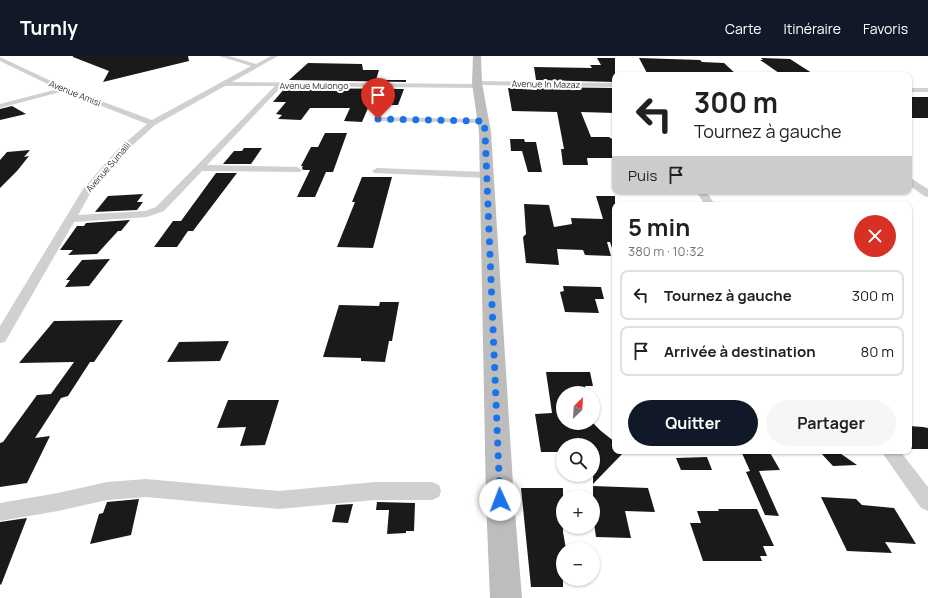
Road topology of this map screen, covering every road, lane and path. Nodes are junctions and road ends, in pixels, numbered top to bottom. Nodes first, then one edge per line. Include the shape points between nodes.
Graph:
1 (222, 56) edge
2 (275, 56) edge
3 (477, 56) edge
4 (0, 59) edge
5 (257, 66) junction
6 (222, 84) junction
7 (282, 84) junction
8 (477, 85) junction
9 (612, 85) edge
10 (64, 89) junction
11 (912, 90) edge
12 (928, 90) edge
13 (0, 106) edge
14 (378, 119) dead end
15 (484, 121) junction
16 (152, 123) junction
17 (200, 168) junction
18 (297, 170) dead end
19 (377, 171) dead end
20 (486, 175) junction
21 (912, 182) edge
22 (928, 194) edge
23 (70, 219) junction
24 (0, 338) edge
25 (892, 454) edge
26 (432, 491) dead end
27 (928, 502) edge
28 (0, 512) edge
29 (506, 598) edge

1 - 5 street
2 - 5 street, Avenue Sumaïli
3 - 8 main road
4 - 10 street, Avenue Amisi
5 - 6 street, Avenue Sumaïli
6 - 7 street, Avenue Mulongo
6 - 16 street, Avenue Sumaïli
7 - 8 street, Avenue Mulongo
7 - 17 street
8 - 9 street, Avenue In Mazaz
8 - 15 main road
10 - 13 street
10 - 16 street, Avenue Amisi
11 - 12 street
14 - 15 street
15 - 20 main road
16 - 23 street, Avenue Sumaïli via 106,167
17 - 18 street
17 - 23 street via 163,207 155,212
19 - 20 street
20 - 29 main road
21 - 22 street
23 - 24 street, Avenue Sumaïli
25 - 27 street
26 - 28 street via 375,492 279,500 146,488 107,491

